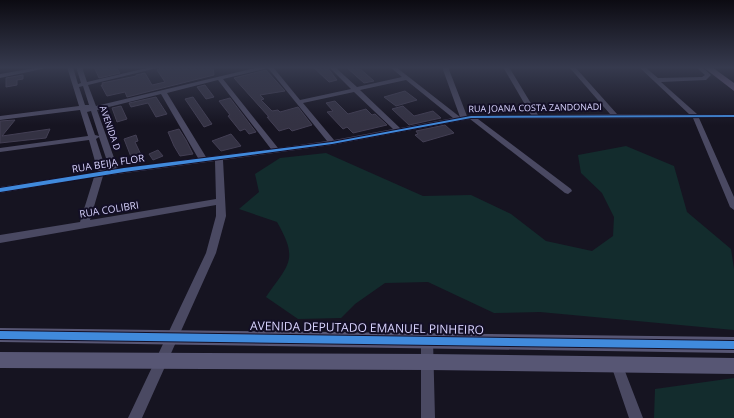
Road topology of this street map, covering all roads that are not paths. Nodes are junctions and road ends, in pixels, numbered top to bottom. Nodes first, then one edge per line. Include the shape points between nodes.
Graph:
1 (77, 86) edge
2 (86, 87) edge
3 (185, 87) edge
4 (227, 87) edge
5 (286, 87) edge
6 (353, 87) edge
7 (368, 87) edge
8 (420, 87) edge
9 (452, 87) edge
10 (518, 87) edge
11 (589, 87) edge
12 (663, 87) edge
13 (356, 89) junction
14 (163, 92) junction
15 (298, 102) junction
16 (96, 107) junction
17 (84, 109) junction
18 (503, 116) junction
19 (535, 116) junction
20 (615, 116) junction
21 (695, 116) junction
22 (734, 116) edge
23 (0, 118) edge
24 (464, 118) junction
25 (398, 131) junction
26 (491, 131) junction
27 (103, 135) junction
28 (92, 138) junction
29 (332, 142) junction
30 (0, 150) edge
31 (277, 151) junction
32 (219, 158) junction
33 (203, 160) junction
34 (115, 172) junction
35 (101, 174) junction
36 (0, 190) edge
37 (568, 191) dead end
38 (221, 201) junction
39 (734, 207) edge
40 (84, 224) junction
41 (0, 238) edge
42 (0, 335) edge
43 (173, 336) junction
44 (427, 340) junction
45 (734, 345) edge
46 (0, 360) edge
47 (162, 361) junction
48 (428, 362) junction
49 (617, 365) junction
50 (734, 366) edge
51 (135, 418) edge
52 (428, 418) edge
53 (636, 418) edge

1 - 17 street, AVENIDA D
2 - 16 street, AVENIDA D
3 - 14 street
4 - 31 street
5 - 15 street
6 - 13 street
7 - 13 street
8 - 24 street
9 - 24 street
10 - 19 street
11 - 20 street
12 - 21 street
13 - 15 street
13 - 25 street
14 - 16 street
14 - 33 street
15 - 29 street
16 - 17 street
16 - 27 street, AVENIDA D
17 - 23 street
17 - 28 street, AVENIDA D
18 - 19 street, RUA JOANA COSTA ZANDONADI
18 - 24 street, RUA JOANA COSTA ZANDONADI
18 - 26 street via 492,126
19 - 20 street, RUA JOANA COSTA ZANDONADI
20 - 21 street, RUA JOANA COSTA ZANDONADI
21 - 22 street, RUA JOANA COSTA ZANDONADI
21 - 39 street
24 - 25 street, RUA JOANA COSTA ZANDONADI
24 - 26 street
25 - 29 street, RUA JOANA COSTA ZANDONADI
26 - 37 street
27 - 28 street
27 - 34 street, AVENIDA D
28 - 30 street
28 - 35 street, AVENIDA D
29 - 31 street, RUA JOANA COSTA ZANDONADI
31 - 32 street, RUA JOANA COSTA ZANDONADI
32 - 33 street, RUA BEIJA FLOR
32 - 38 street
33 - 34 street, RUA BEIJA FLOR
34 - 35 street, RUA BEIJA FLOR
35 - 36 street, RUA BEIJA FLOR
35 - 40 street
38 - 40 street, RUA COLIBRI
38 - 43 street via 220,226 211,252
40 - 41 street, RUA COLIBRI
42 - 43 street, AVENIDA DEPUTADO EMANUEL PINHEIRO
43 - 44 street, AVENIDA DEPUTADO EMANUEL PINHEIRO
43 - 47 street
44 - 45 street, AVENIDA DEPUTADO EMANUEL PINHEIRO
44 - 48 street
46 - 47 street
47 - 48 street
47 - 51 street
48 - 49 street
48 - 52 street
49 - 50 street
49 - 53 street

